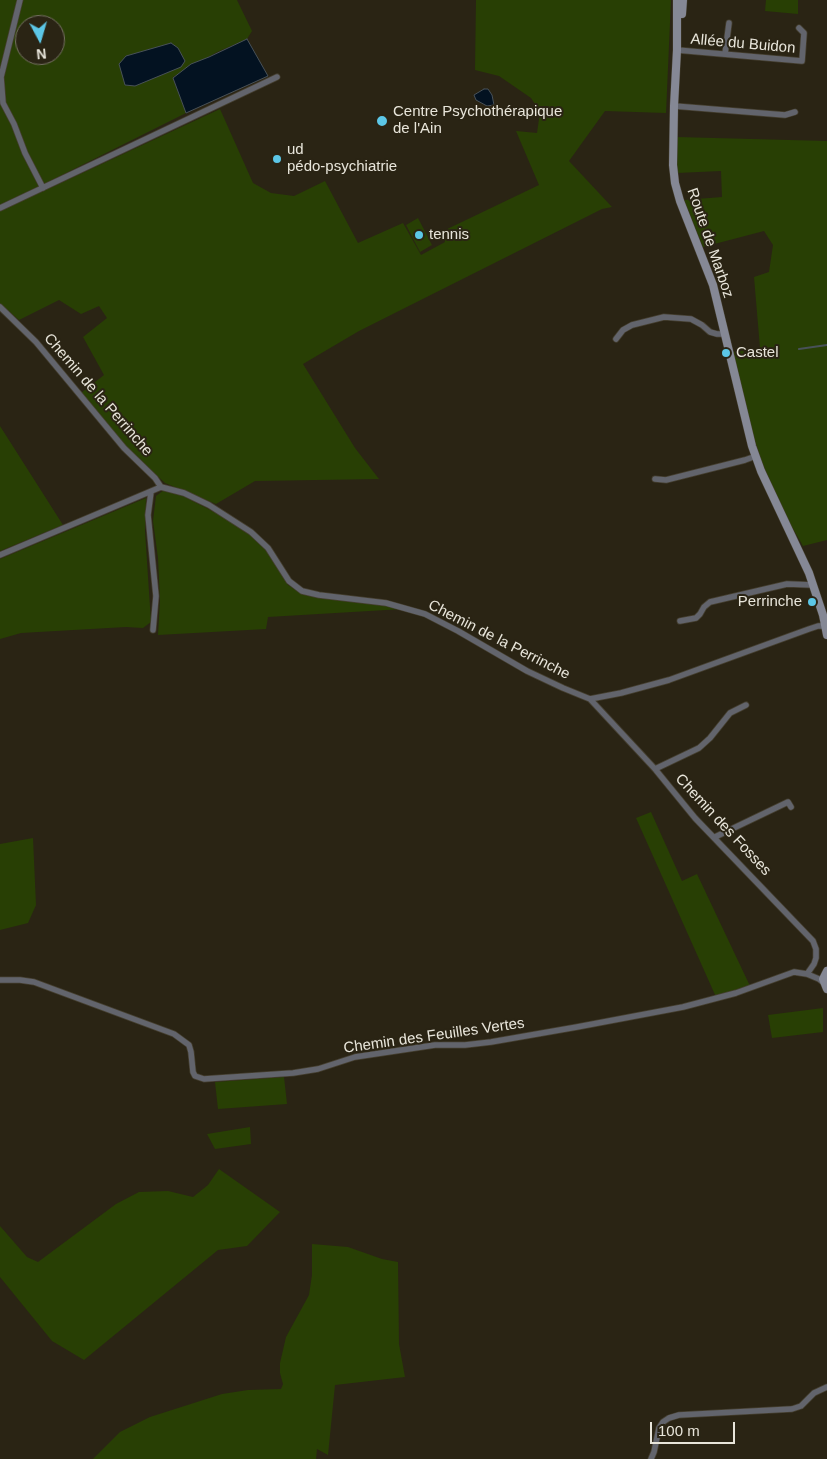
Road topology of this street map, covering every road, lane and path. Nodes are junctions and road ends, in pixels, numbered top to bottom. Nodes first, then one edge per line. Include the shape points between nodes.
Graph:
1 (20, 0) edge
2 (677, 0) edge
3 (683, 0) edge
4 (729, 23) dead end
5 (799, 28) dead end
6 (677, 50) junction
7 (725, 54) junction
8 (277, 76) dead end
9 (674, 106) junction
10 (795, 112) dead end
11 (42, 188) junction
12 (0, 208) edge
13 (0, 307) edge
14 (725, 334) junction
15 (616, 339) dead end
16 (756, 456) junction
17 (655, 479) dead end
18 (162, 487) junction
19 (151, 492) junction
20 (0, 555) edge
21 (813, 585) junction
22 (680, 621) dead end
23 (826, 626) edge
24 (153, 630) dead end
25 (827, 635) edge
26 (590, 699) junction
27 (746, 704) dead end
28 (655, 769) junction
29 (791, 807) dead end
30 (715, 837) junction
31 (826, 972) edge
32 (807, 974) junction
33 (815, 976) junction
34 (0, 980) edge
35 (825, 986) edge
36 (827, 1387) edge
37 (651, 1459) edge

1 - 11 street via 1,77 3,103
2 - 6 main road, Route de Marboz
3 - 6 main road, Route de Marboz
4 - 7 street
5 - 7 street, Allée du Buidon via 804,33 802,61
6 - 7 street, Allée du Buidon
6 - 9 main road, Route de Marboz
8 - 11 street
9 - 10 street via 784,115
9 - 14 main road, Route de Marboz via 675,183 708,271
11 - 12 street
13 - 18 street, Chemin de la Perrinche via 42,349 124,448
14 - 15 street via 710,332 690,319 664,317 632,325
14 - 16 main road, Route de Marboz via 745,423
16 - 17 street via 666,480
16 - 21 main road, Route de Marboz
18 - 19 street
18 - 26 street, Chemin de la Perrinche via 209,505 251,532 268,548 284,575 297,588 319,595 386,603 425,614 527,671
19 - 20 street
19 - 24 street via 148,515 156,596
21 - 22 street via 787,584 710,602 696,618
21 - 23 main road, Route de Marboz
23 - 25 main road, Route de Marboz
23 - 26 street via 809,629 688,674
26 - 28 street, Chemin des Fosses
27 - 28 street via 730,713 699,748
28 - 30 street, Chemin des Fosses
29 - 30 street via 788,802
30 - 32 street, Chemin des Fosses via 813,941 815,961
31 - 33 street
31 - 35 main road
32 - 33 street, Chemin des Feuilles Vertes
32 - 34 street, Chemin des Feuilles Vertes via 789,974 683,1007 577,1027 484,1043 434,1045 373,1054 293,1073 204,1079 193,1072 189,1045 174,1034 34,982
33 - 35 street
36 - 37 street via 792,1409 669,1418 661,1425

